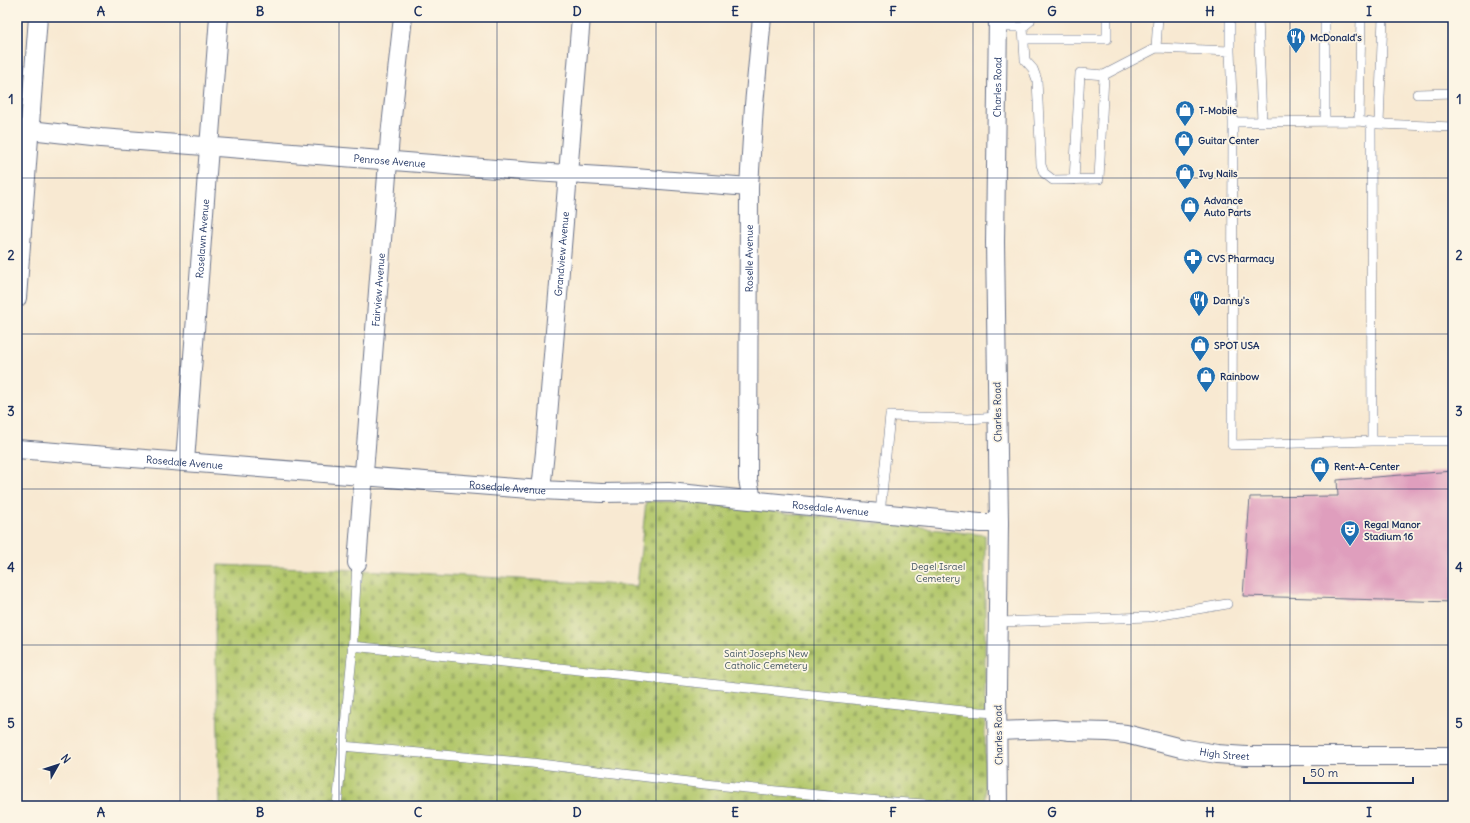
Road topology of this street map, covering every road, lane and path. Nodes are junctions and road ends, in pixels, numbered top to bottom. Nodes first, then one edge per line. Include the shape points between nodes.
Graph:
1 (38, 17) edge
2 (219, 17) edge
3 (403, 17) edge
4 (582, 17) edge
5 (762, 17) edge
6 (1031, 17) edge
7 (1107, 17) edge
8 (1158, 17) edge
9 (1230, 17) edge
10 (1258, 17) edge
11 (1321, 17) edge
12 (1361, 17) edge
13 (1383, 17) edge
14 (998, 22) edge
15 (1023, 28) junction
16 (1025, 39) junction
17 (1156, 48) junction
18 (1230, 51) junction
19 (1104, 75) junction
20 (1453, 93) edge
21 (1417, 94) dead end
22 (1325, 121) junction
23 (1359, 121) junction
24 (1233, 122) junction
25 (1262, 122) junction
26 (1375, 123) junction
27 (1453, 127) edge
28 (30, 130) junction
29 (209, 146) junction
30 (389, 160) junction
31 (568, 174) junction
32 (1074, 180) junction
33 (750, 187) junction
34 (17, 298) edge
35 (997, 417) junction
36 (1372, 441) junction
37 (1453, 441) edge
38 (17, 448) edge
39 (185, 461) junction
40 (364, 476) junction
41 (541, 490) junction
42 (752, 499) junction
43 (880, 513) junction
44 (999, 523) junction
45 (357, 563) joint
46 (1227, 604) dead end
47 (998, 622) junction
48 (352, 646) junction
49 (998, 713) junction
50 (998, 731) junction
51 (342, 746) junction
52 (1453, 756) edge
53 (337, 806) edge
54 (955, 806) edge
55 (998, 806) edge

1 - 28 street
2 - 29 street, Roselawn Avenue
3 - 30 street, Fairview Avenue
4 - 31 street, Grandview Avenue
5 - 33 street, Roselle Avenue
6 - 15 lane
7 - 16 lane via 1106,39
8 - 17 lane
9 - 18 lane
10 - 25 lane
11 - 22 lane via 1326,18
12 - 23 lane
13 - 26 lane
14 - 15 lane
14 - 35 street, Charles Road via 995,242
15 - 16 lane
16 - 32 lane via 1026,60 1037,80 1041,165 1044,173 1053,180
17 - 18 lane
17 - 19 lane
18 - 24 lane
19 - 32 lane via 1099,179
19 - 32 lane via 1080,73
20 - 21 lane
22 - 23 lane
22 - 25 lane
23 - 26 lane
24 - 25 lane
24 - 36 lane via 1232,445
26 - 27 lane
26 - 36 lane
28 - 29 street, Penrose Avenue
28 - 34 street
29 - 30 street, Penrose Avenue
29 - 39 street, Roselawn Avenue
30 - 31 street, Penrose Avenue
30 - 40 street, Fairview Avenue
31 - 33 street, Penrose Avenue
31 - 41 street, Grandview Avenue
33 - 42 street, Roselle Avenue via 748,480
35 - 43 lane via 968,419 890,416
35 - 44 street, Charles Road
36 - 37 lane
38 - 39 street, Rosedale Avenue
39 - 40 street, Rosedale Avenue
40 - 41 street, Rosedale Avenue
40 - 45 street, Fairview Avenue
41 - 42 street, Rosedale Avenue via 602,493 669,492
42 - 43 street, Rosedale Avenue
43 - 44 street, Rosedale Avenue
44 - 47 street, Charles Road
45 - 48 lane
46 - 47 lane via 1150,616
47 - 49 street, Charles Road
48 - 49 lane
48 - 51 lane
49 - 50 street, Charles Road
50 - 52 street, High Street via 1054,729 1108,732 1181,748 1246,756
50 - 55 street, Charles Road
51 - 53 lane
51 - 54 lane via 532,763 705,784

